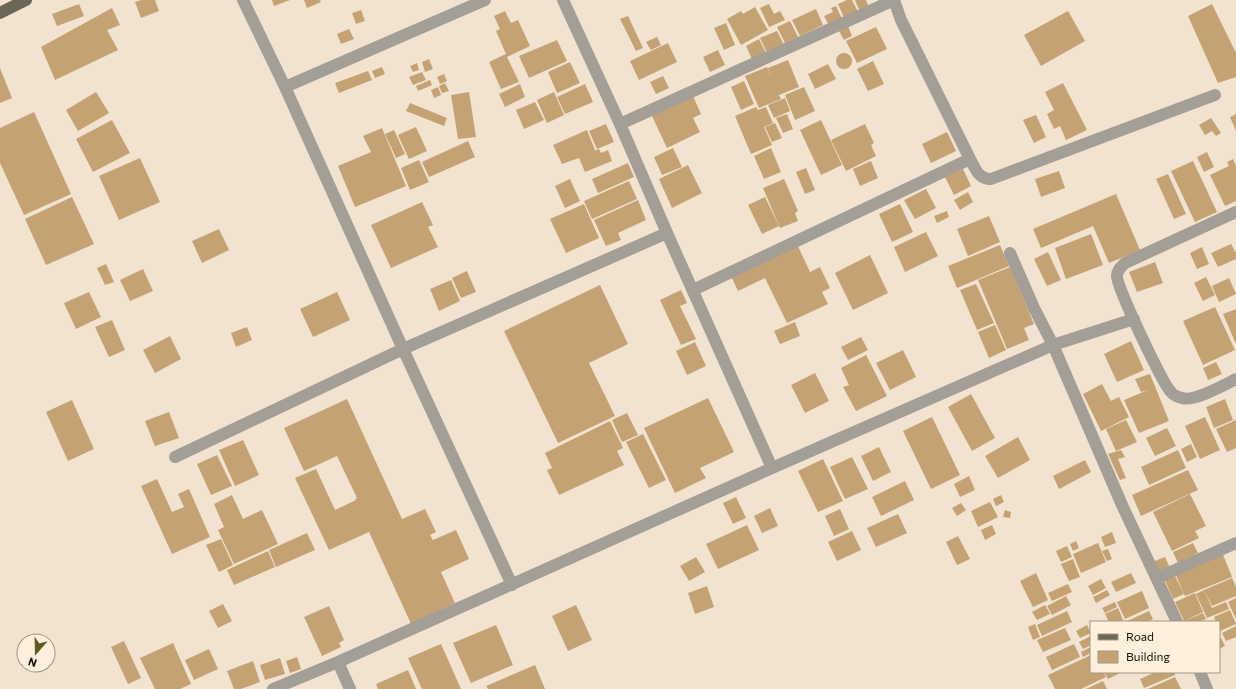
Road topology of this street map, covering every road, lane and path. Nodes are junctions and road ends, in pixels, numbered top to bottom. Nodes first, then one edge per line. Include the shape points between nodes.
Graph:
1 (26, 0) edge
2 (244, 0) edge
3 (485, 0) edge
4 (563, 0) edge
5 (894, 0) edge
6 (0, 13) edge
7 (285, 87) junction
8 (1214, 95) dead end
9 (620, 124) junction
10 (970, 158) junction
11 (1236, 212) edge
12 (667, 233) junction
13 (1010, 253) dead end
14 (692, 290) junction
15 (1134, 319) junction
16 (1054, 345) junction
17 (403, 350) junction
18 (1236, 379) edge
19 (175, 457) dead end
20 (772, 468) junction
21 (1236, 543) edge
22 (1157, 578) junction
23 (512, 585) junction
24 (1177, 621) edge
25 (338, 662) junction
26 (1200, 673) edge
27 (272, 689) edge
28 (350, 689) edge
29 (1207, 689) edge

1 - 6 main road
2 - 7 street
3 - 7 street
4 - 9 street
5 - 9 street
5 - 10 street
7 - 17 street
8 - 10 street via 991,179 979,175
9 - 12 street
10 - 14 street
11 - 15 street via 1120,267 1117,280
12 - 14 street
12 - 17 street
13 - 16 street via 1034,308
14 - 20 street
15 - 16 street
15 - 18 street via 1162,380 1171,393 1187,399 1203,395
16 - 20 street
16 - 22 street via 1122,505
17 - 19 street
17 - 23 street
20 - 23 street
21 - 22 street
22 - 24 street
23 - 25 street
25 - 27 street
25 - 28 street
26 - 29 street

